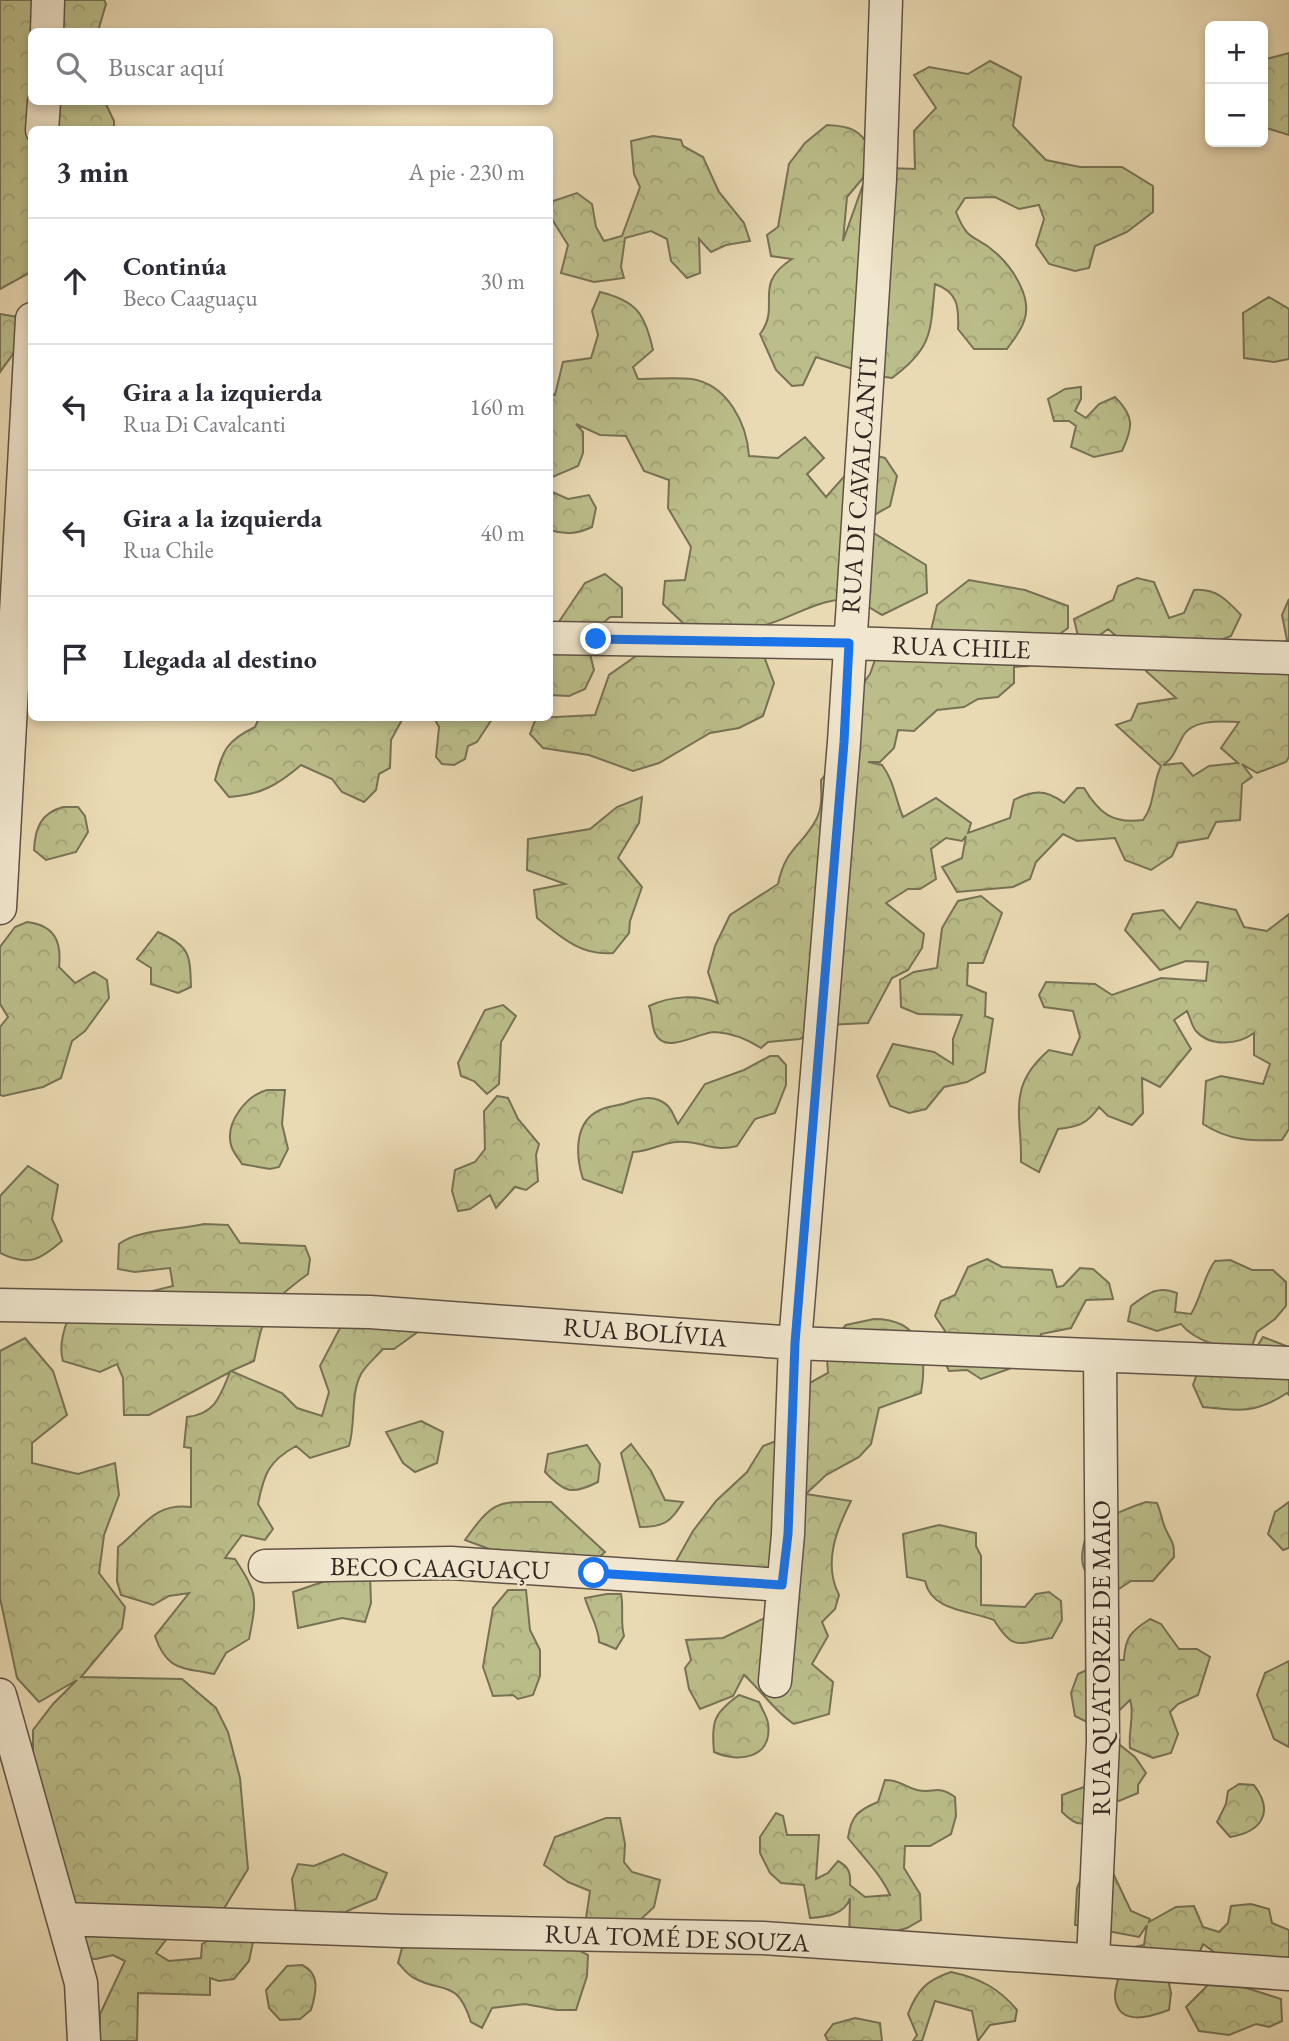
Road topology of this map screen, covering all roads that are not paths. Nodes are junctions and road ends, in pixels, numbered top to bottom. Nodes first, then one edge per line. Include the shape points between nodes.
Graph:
1 (48, 0) edge
2 (886, 0) edge
3 (47, 28) edge
4 (44, 105) edge
5 (42, 126) edge
6 (28, 394) edge
7 (16, 622) edge
8 (553, 638) edge
9 (849, 643) junction
10 (1289, 658) edge
11 (0, 908) edge
12 (0, 1305) edge
13 (795, 1343) junction
14 (1100, 1356) junction
15 (1289, 1363) edge
16 (265, 1566) dead end
17 (782, 1585) junction
18 (775, 1681) dead end
19 (0, 1695) edge
20 (64, 1919) junction
21 (1093, 1960) junction
22 (1289, 1974) edge
23 (83, 2041) edge

1 - 3 street
2 - 9 street, RUA DI CAVALCANTI via 880,180
4 - 5 street
6 - 7 street
7 - 11 street
8 - 9 street, RUA CHILE
9 - 10 street, RUA CHILE
9 - 13 street, RUA DI CAVALCANTI
12 - 13 street, RUA BOLÍVIA via 370,1312
13 - 14 street, RUA BOLÍVIA
13 - 17 street, RUA DI CAVALCANTI
14 - 15 street, RUA BOLÍVIA
14 - 21 street, RUA QUATORZE DE MAIO via 1103,1742
16 - 17 street, BECO CAAGUAÇU via 450,1563
17 - 18 street, RUA DI CAVALCANTI
19 - 20 street
20 - 21 street, RUA TOMÉ DE SOUZA via 763,1938
20 - 23 street via 81,1983
21 - 22 street, RUA TOMÉ DE SOUZA

